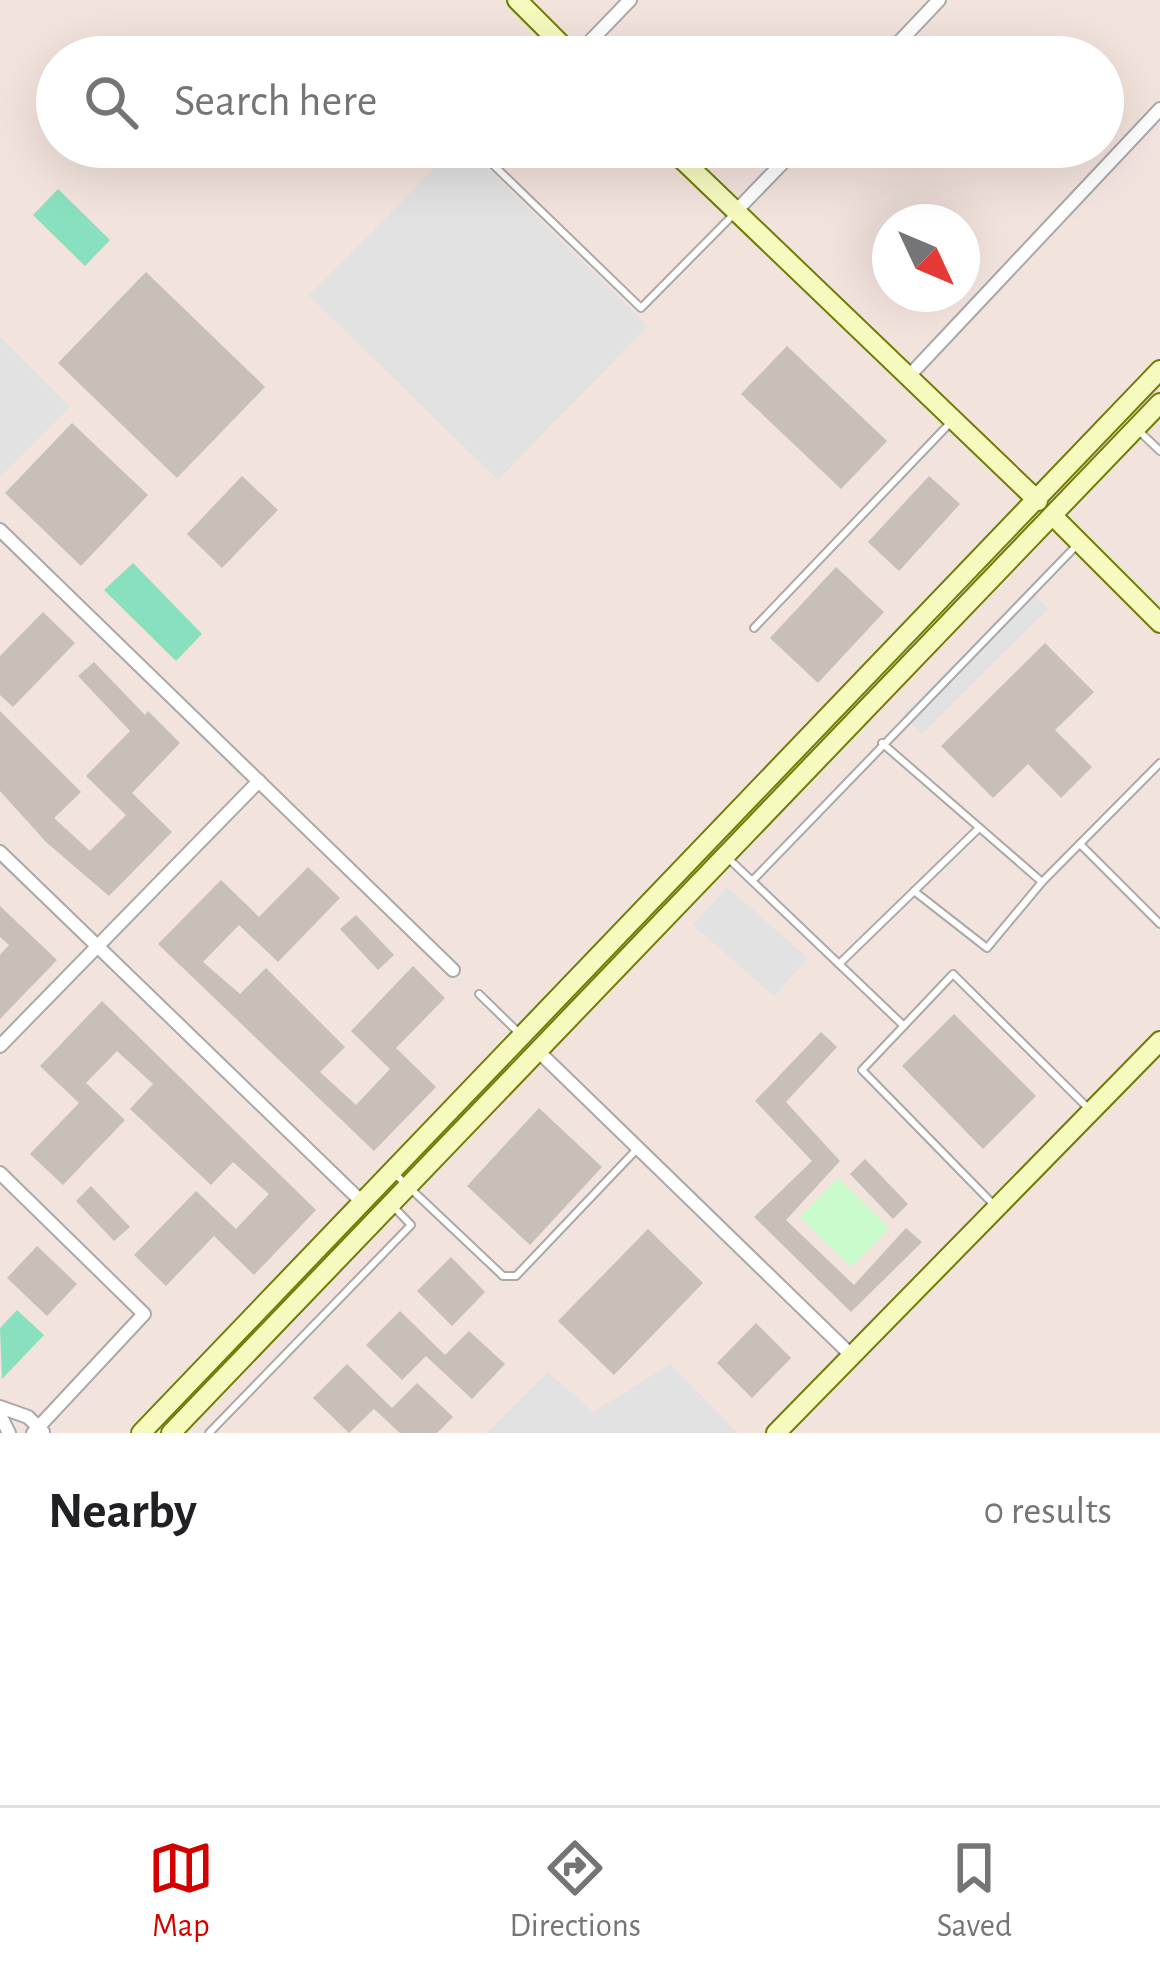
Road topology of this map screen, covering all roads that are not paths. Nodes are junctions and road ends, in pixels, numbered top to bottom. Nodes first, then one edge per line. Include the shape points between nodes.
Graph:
1 (517, 0) edge
2 (630, 0) edge
3 (939, 0) edge
4 (554, 36) edge
5 (595, 36) edge
6 (905, 36) edge
7 (1160, 110) edge
8 (1124, 148) edge
9 (496, 168) edge
10 (691, 168) edge
11 (778, 168) edge
12 (1105, 168) edge
13 (736, 211) junction
14 (1160, 370) edge
15 (909, 376) junction
16 (1160, 403) edge
17 (953, 421) junction
18 (1136, 428) junction
19 (1160, 451) edge
20 (1038, 502) junction
21 (1053, 516) junction
22 (0, 530) edge
23 (1079, 543) junction
24 (1160, 623) edge
25 (754, 628) dead end
26 (883, 743) junction
27 (1160, 763) edge
28 (259, 781) junction
29 (976, 830) junction
30 (710, 841) junction
31 (1080, 844) junction
32 (0, 852) edge
33 (728, 858) junction
34 (686, 865) junction
35 (752, 881) junction
36 (1042, 882) junction
37 (704, 883) junction
38 (914, 891) junction
39 (1160, 924) edge
40 (96, 947) junction
41 (838, 964) junction
42 (453, 970) dead end
43 (479, 994) dead end
44 (904, 1027) junction
45 (1160, 1042) edge
46 (530, 1044) junction
47 (0, 1046) edge
48 (1090, 1111) junction
49 (638, 1148) junction
50 (0, 1173) edge
51 (400, 1179) junction
52 (389, 1202) junction
53 (363, 1203) junction
54 (996, 1208) junction
55 (242, 1342) junction
56 (851, 1355) junction
57 (219, 1367) junction
58 (0, 1411) edge
59 (39, 1431) edge
60 (9, 1433) edge
61 (141, 1433) edge
62 (171, 1433) edge
63 (208, 1433) edge
64 (776, 1433) edge

1 - 4 street
2 - 5 street
3 - 6 street
7 - 8 street
9 - 13 lane via 641,308
10 - 13 street
11 - 13 street
12 - 15 street
13 - 15 street
14 - 20 street
15 - 17 street
16 - 18 street
17 - 20 street
17 - 25 lane
18 - 19 lane
18 - 21 street
20 - 30 street
21 - 23 street
21 - 33 street
22 - 28 street
23 - 24 street
23 - 26 lane
26 - 29 lane
26 - 35 lane
27 - 31 lane
28 - 40 street
28 - 42 street
29 - 36 lane
29 - 38 lane
30 - 33 street
30 - 34 street
31 - 36 lane
31 - 39 lane
32 - 40 street
33 - 35 lane
33 - 37 street
34 - 37 street
34 - 46 street
35 - 41 lane
36 - 38 lane via 987,948
37 - 46 street
38 - 41 lane
40 - 47 street
40 - 53 street
41 - 44 lane
43 - 46 lane
44 - 48 lane via 953,974
44 - 54 lane via 862,1070
45 - 48 street
46 - 49 street
46 - 51 street
48 - 54 street
49 - 51 lane via 515,1276 503,1276
49 - 56 street
50 - 59 street via 144,1315
51 - 52 street
51 - 53 street
52 - 55 street
52 - 63 lane via 411,1226
53 - 55 street
54 - 56 street
55 - 57 street
56 - 64 street
57 - 61 street
57 - 62 street
58 - 59 street via 28,1417
58 - 60 street

